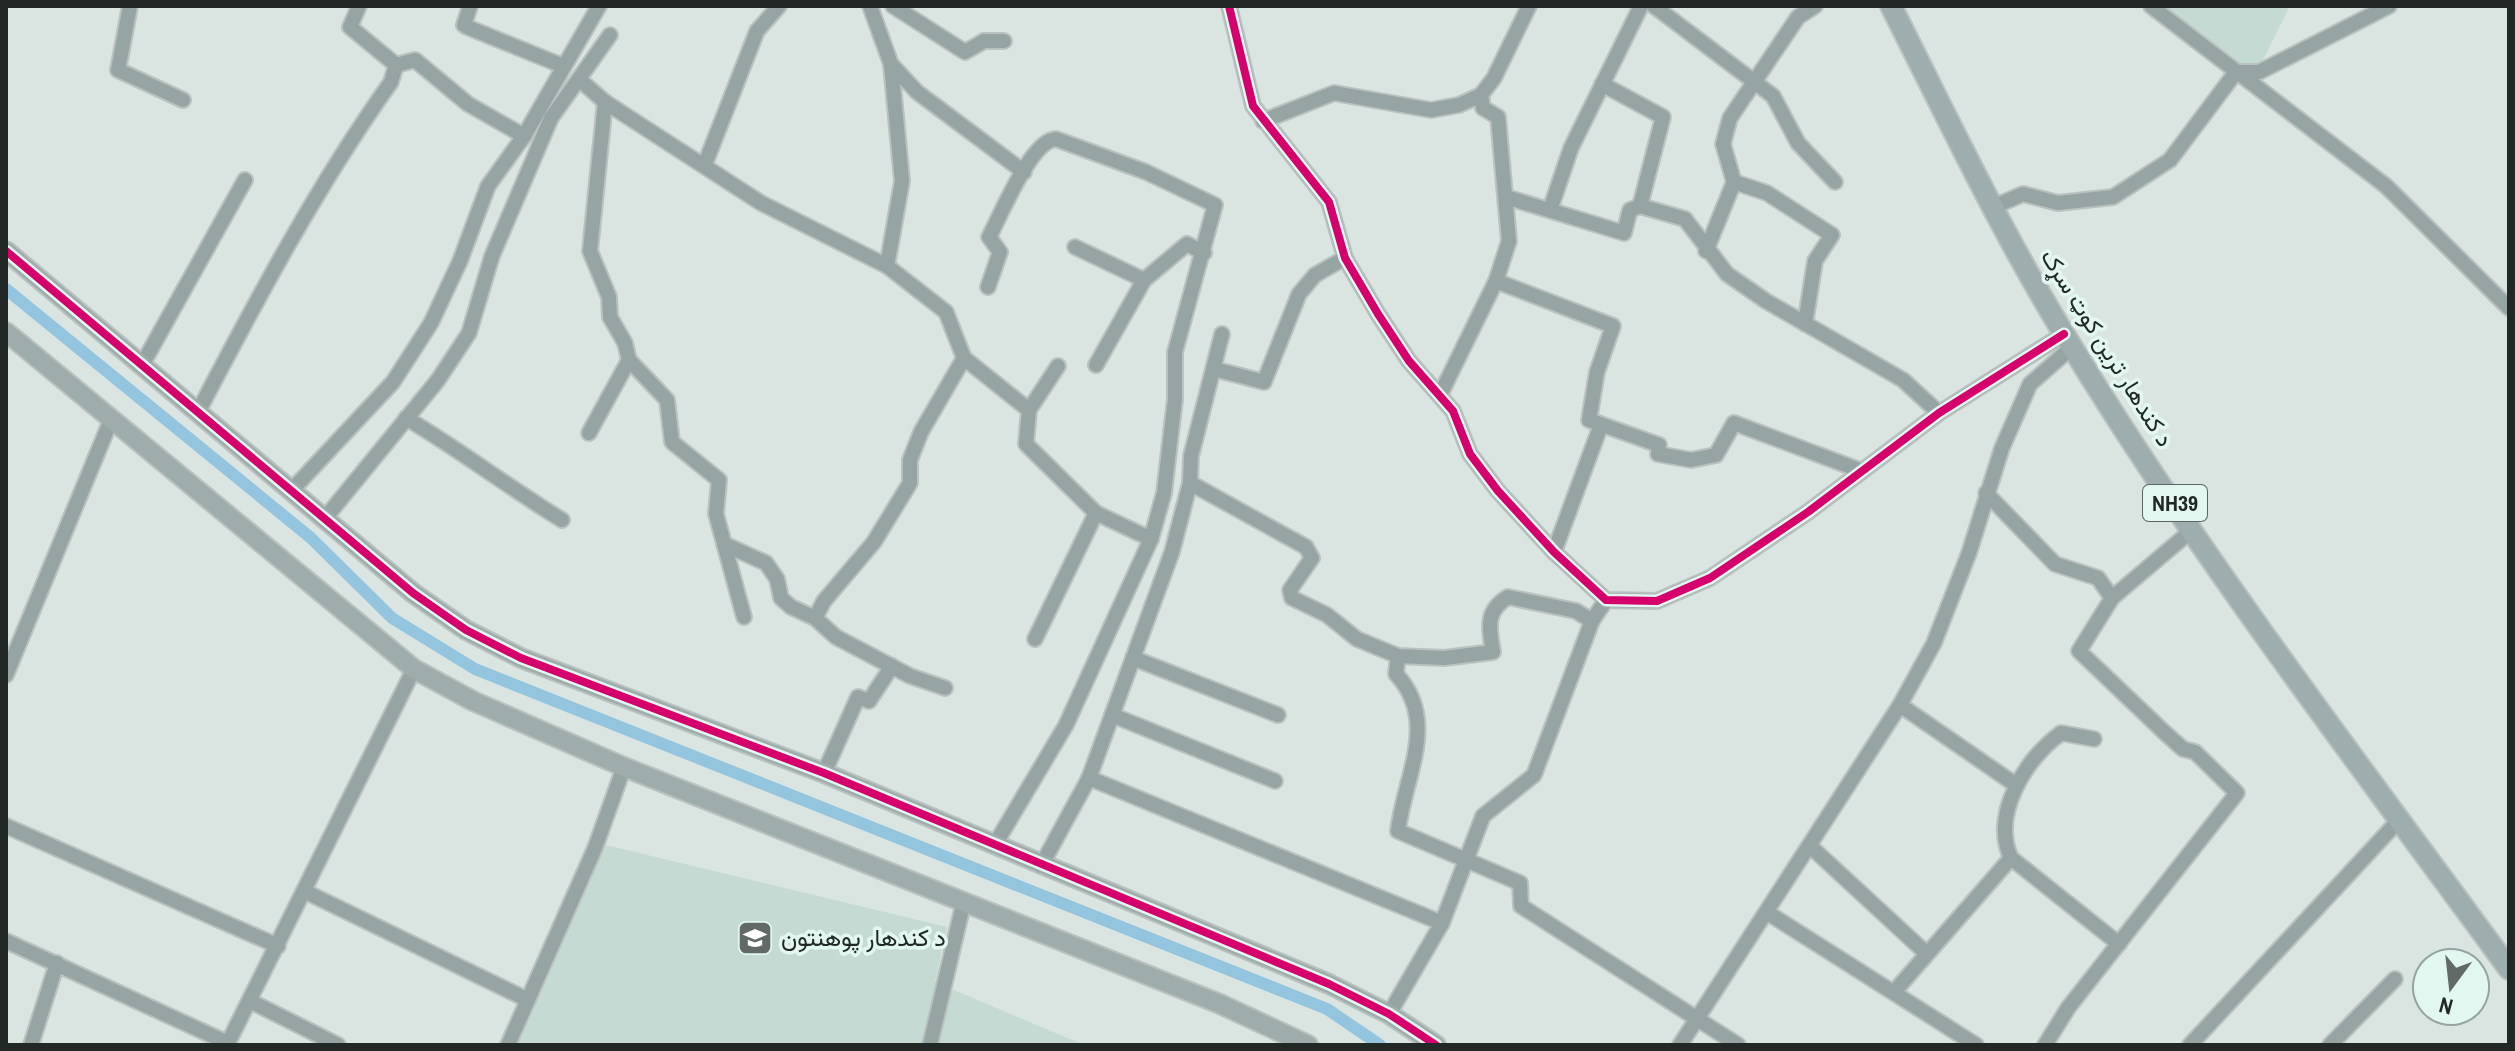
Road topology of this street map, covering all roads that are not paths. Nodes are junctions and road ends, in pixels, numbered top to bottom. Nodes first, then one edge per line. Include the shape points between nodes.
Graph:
1 (130, 6) edge
2 (359, 6) edge
3 (470, 6) edge
4 (599, 6) edge
5 (779, 6) edge
6 (870, 6) edge
7 (893, 6) edge
8 (1229, 6) edge
9 (1641, 6) edge
10 (1654, 6) edge
11 (1815, 6) edge
12 (1891, 6) edge
13 (2151, 6) edge
14 (2389, 6) edge
15 (1526, 7) edge
16 (610, 35) dead end
17 (1004, 41) dead end
18 (891, 64) junction
19 (396, 65) junction
20 (563, 66) junction
21 (2236, 72) junction
22 (580, 80) junction
23 (1753, 81) junction
24 (1602, 84) junction
25 (183, 100) dead end
26 (1482, 101) junction
27 (605, 102) junction
28 (1263, 121) junction
29 (524, 136) junction
30 (705, 164) junction
31 (1024, 172) junction
32 (245, 180) dead end
33 (1734, 182) junction
34 (1835, 182) dead end
35 (1506, 197) junction
36 (1640, 206) junction
37 (1993, 207) junction
38 (1550, 210) junction
39 (1075, 247) dead end
40 (6, 251) edge
41 (1706, 251) junction
42 (1204, 253) junction
43 (1345, 258) junction
44 (887, 266) junction
45 (1144, 280) junction
46 (1496, 281) junction
47 (988, 287) dead end
48 (2509, 308) edge
49 (1805, 324) junction
50 (6, 332) edge
51 (1222, 334) dead end
52 (2068, 340) junction
53 (964, 358) junction
54 (629, 360) junction
55 (142, 365) junction
56 (1096, 365) dead end
57 (1058, 366) dead end
58 (1214, 369) junction
59 (1440, 395) junction
60 (1029, 410) junction
61 (198, 412) junction
62 (1939, 413) junction
63 (406, 418) junction
64 (111, 420) junction
65 (1601, 425) junction
66 (589, 433) dead end
67 (1862, 471) junction
68 (1190, 483) junction
69 (291, 491) junction
70 (1986, 493) junction
71 (1096, 513) junction
72 (326, 517) junction
73 (562, 520) dead end
74 (2192, 530) junction
75 (1151, 539) junction
76 (724, 544) junction
77 (1554, 552) junction
78 (2112, 598) junction
79 (1606, 600) junction
80 (744, 617) dead end
81 (815, 618) junction
82 (1592, 621) junction
83 (1035, 639) dead end
84 (1398, 656) junction
85 (1133, 658) junction
86 (892, 666) junction
87 (414, 669) junction
88 (6, 675) edge
89 (945, 688) dead end
90 (1900, 705) junction
91 (1112, 715) junction
92 (1278, 715) dead end
93 (2094, 739) dead end
94 (624, 767) junction
95 (824, 773) junction
96 (1089, 778) junction
97 (1275, 781) dead end
98 (2016, 785) junction
99 (2400, 819) junction
100 (6, 826) edge
101 (994, 846) junction
102 (1810, 846) junction
103 (2011, 858) junction
104 (1465, 861) junction
105 (1041, 866) junction
106 (306, 892) junction
107 (964, 901) junction
108 (1768, 913) junction
109 (1442, 923) junction
110 (6, 941) edge
111 (2119, 944) junction
112 (278, 946) junction
113 (1927, 954) junction
114 (57, 963) junction
115 (2509, 969) edge
116 (2395, 979) dead end
117 (1894, 992) junction
118 (528, 1000) junction
119 (250, 1001) junction
120 (1389, 1014) junction
121 (1697, 1019) junction
122 (228, 1044) edge
123 (31, 1045) edge
124 (338, 1045) edge
125 (508, 1045) edge
126 (930, 1045) edge
127 (1308, 1045) edge
128 (1436, 1045) edge
129 (1680, 1045) edge
130 (1738, 1045) edge
131 (1976, 1045) edge
132 (2045, 1045) edge
133 (2190, 1045) edge
134 (2330, 1045) edge

1 - 25 street via 118,70
2 - 19 street via 350,27
3 - 20 street via 467,27
4 - 20 street
5 - 30 street via 757,31
6 - 18 street
7 - 17 street via 965,52 984,41
8 - 28 street via 1253,106
9 - 24 street
10 - 23 street
11 - 23 street via 1798,17
12 - 37 main road, د کندهار ترين کوټ سړک / NH39
13 - 21 street
14 - 21 street via 2259,72
15 - 26 street
16 - 22 street
18 - 31 street via 917,92
18 - 44 street via 902,181
19 - 29 street via 415,60 468,104
19 - 61 street via 391,82 325,179
20 - 29 street
21 - 37 street via 2170,160 2113,197 2058,203 2023,194
21 - 48 street via 2386,186
22 - 27 street
22 - 63 street via 551,118 492,256 469,333
23 - 33 street via 1730,118 1723,144
23 - 34 street via 1773,96 1798,143
24 - 36 street via 1663,117
24 - 38 street via 1571,148
26 - 28 street via 1431,110 1334,93
26 - 35 street via 1498,117
27 - 30 street
27 - 54 street via 590,251
28 - 43 street via 1329,202
29 - 69 street via 488,186 431,323 393,382
30 - 44 street via 761,203
31 - 42 street via 1033,153 1051,139 1146,172 1215,205
31 - 47 street via 989,237 1000,252
32 - 55 street
33 - 41 street
33 - 49 street via 1767,193 1832,235 1815,261
35 - 38 street
35 - 46 street via 1509,241
36 - 38 street via 1630,210 1624,233
36 - 41 street via 1685,219
37 - 52 main road, د کندهار ترين کوټ سړک / NH39
39 - 45 street
40 - 55 street
41 - 49 street via 1727,274
42 - 45 street via 1187,244
42 - 75 street via 1175,352 1164,493
43 - 58 street via 1315,275 1299,294 1264,382
43 - 59 street via 1409,361
44 - 53 street via 946,312
45 - 56 street
46 - 59 street
46 - 65 street via 1613,326 1597,372 1589,420
49 - 62 street via 1903,380
50 - 64 street
51 - 58 street
52 - 62 street
52 - 70 street via 2030,384
52 - 74 main road, د کندهار ترين کوټ سړک / NH39
53 - 60 street
53 - 81 street via 921,432 910,460 910,483 874,542
54 - 66 street
54 - 76 street via 667,400 672,442 719,480 716,514
55 - 61 street
57 - 60 street
58 - 68 street via 1191,456
59 - 77 street via 1453,411 1470,454
60 - 71 street via 1026,444
61 - 69 street
62 - 67 street
63 - 72 street
63 - 73 street
64 - 87 street
64 - 88 street
65 - 67 street via 1659,445 1658,454 1691,460 1716,455 1734,423
65 - 77 street
67 - 79 street via 1710,578 1657,601
68 - 84 street via 1306,547 1312,558 1290,590 1292,598 1327,615 1357,639
68 - 85 street via 1172,552
69 - 72 street
70 - 78 street via 2055,564 2098,578
70 - 90 street via 1934,643
71 - 75 street
71 - 83 street
72 - 95 street via 413,593 466,630 507,651
74 - 78 street
74 - 99 main road, د کندهار ترين کوټ سړک / NH39
75 - 101 street via 1066,725
76 - 80 street
76 - 81 street via 766,563 781,598
77 - 79 street
78 - 111 street via 2079,651 2237,793
79 - 82 street
81 - 86 street via 836,637
82 - 84 street via 1576,611 1508,597 1495,605 1488,622 1493,652
82 - 104 street via 1534,775 1483,816
84 - 104 street via 1396,674 1411,690 1419,726 1417,762 1402,800 1398,831
85 - 91 street
85 - 92 street
86 - 89 street
86 - 95 street via 869,701 858,697
87 - 94 street via 473,701
87 - 106 street
90 - 98 street
90 - 102 street
91 - 96 street
91 - 97 street
93 - 98 street via 2061,733
94 - 107 street
94 - 118 street via 595,848
95 - 101 street
96 - 105 street
96 - 109 street
98 - 103 street via 2003,823
99 - 115 main road, د کندهار ترين کوټ سړک / NH39
99 - 133 street
100 - 112 street
101 - 105 street
102 - 108 street
102 - 113 street
103 - 111 street
103 - 113 street
104 - 109 street
104 - 121 street via 1520,883 1521,906
105 - 120 street via 1329,984
106 - 112 street
106 - 118 street
107 - 126 street
107 - 127 street
108 - 117 street
108 - 121 street
109 - 120 street
110 - 114 street
111 - 132 street
112 - 119 street
113 - 117 street
114 - 122 street
114 - 123 street
116 - 134 street
117 - 131 street
118 - 125 street
119 - 122 street
119 - 124 street
120 - 128 street
121 - 129 street
121 - 130 street

